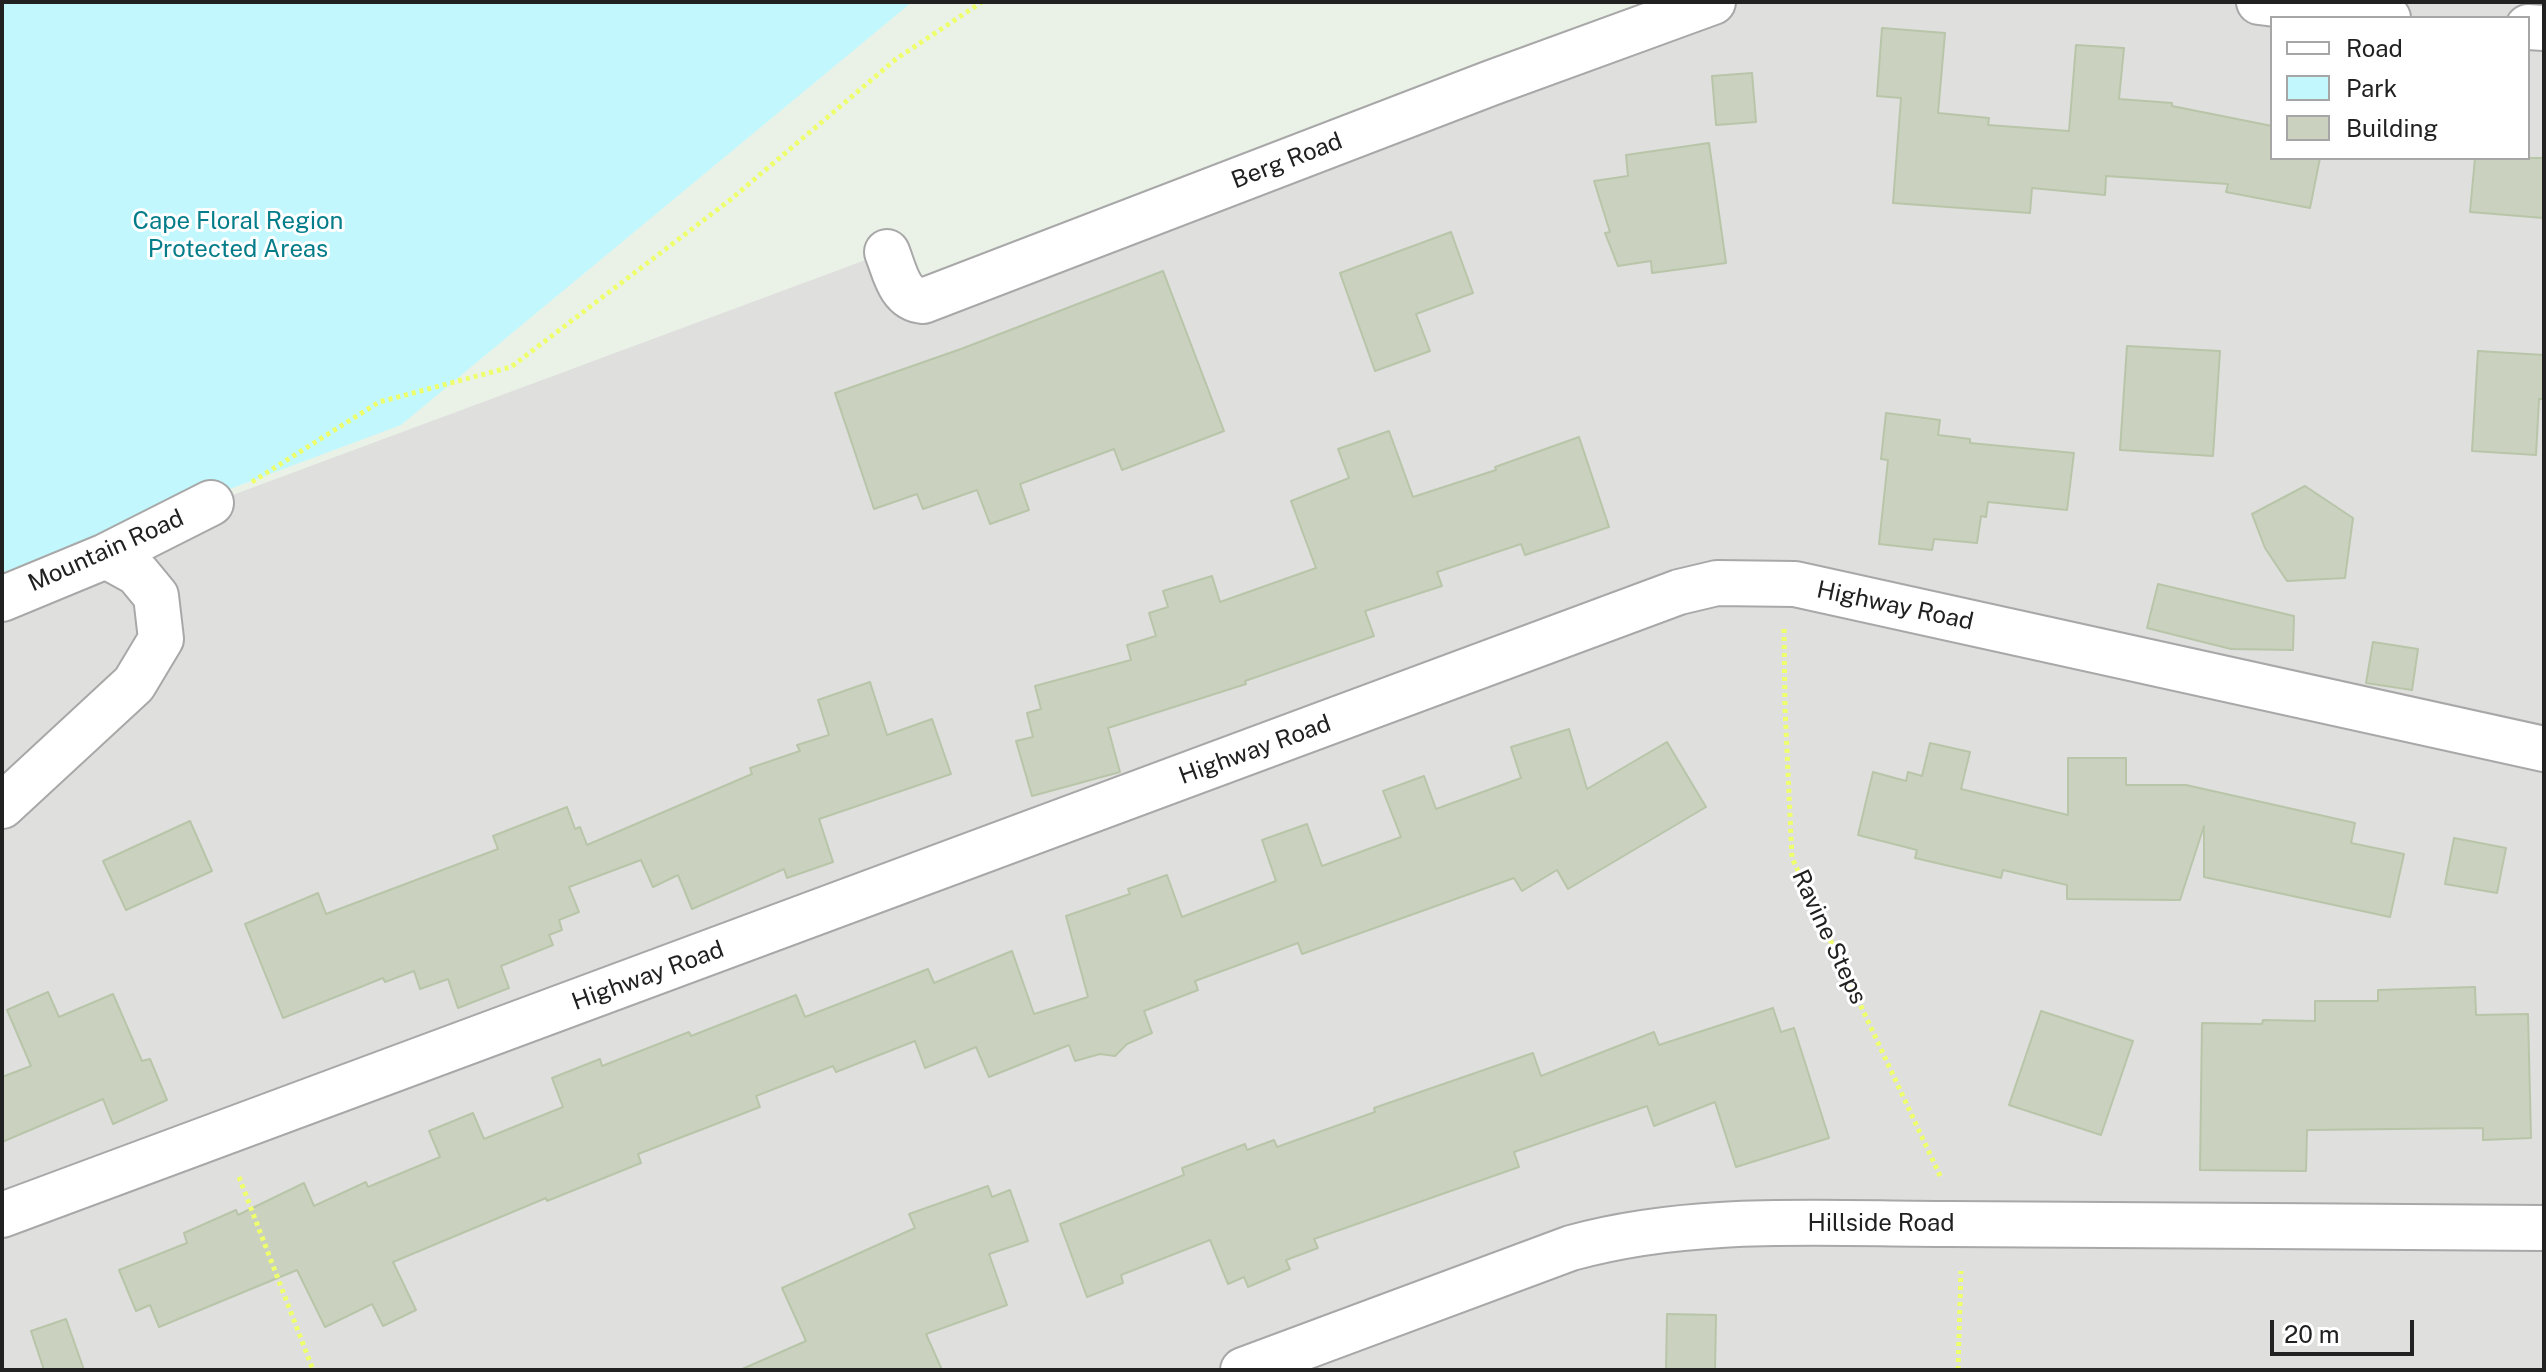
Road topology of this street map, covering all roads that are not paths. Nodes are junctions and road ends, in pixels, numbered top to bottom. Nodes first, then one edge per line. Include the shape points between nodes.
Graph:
1 (1713, 2) edge
2 (2259, 2) edge
3 (2372, 16) edge
4 (887, 252) dead end
5 (211, 503) road end
6 (106, 556) junction
7 (2, 599) edge
8 (2544, 749) edge
9 (2, 806) edge
10 (2, 1215) edge
11 (2544, 1228) edge
12 (1243, 1370) edge

1 - 4 street, Berg Road via 923,301 903,292
2 - 3 street
5 - 6 street, Mountain Road
6 - 7 street, Mountain Road
6 - 9 street via 137,573 156,596 161,639 134,684
8 - 10 street, Highway Road via 1795,584 1717,583 1679,592
11 - 12 street, Hillside Road via 1785,1224 1650,1230 1571,1248

